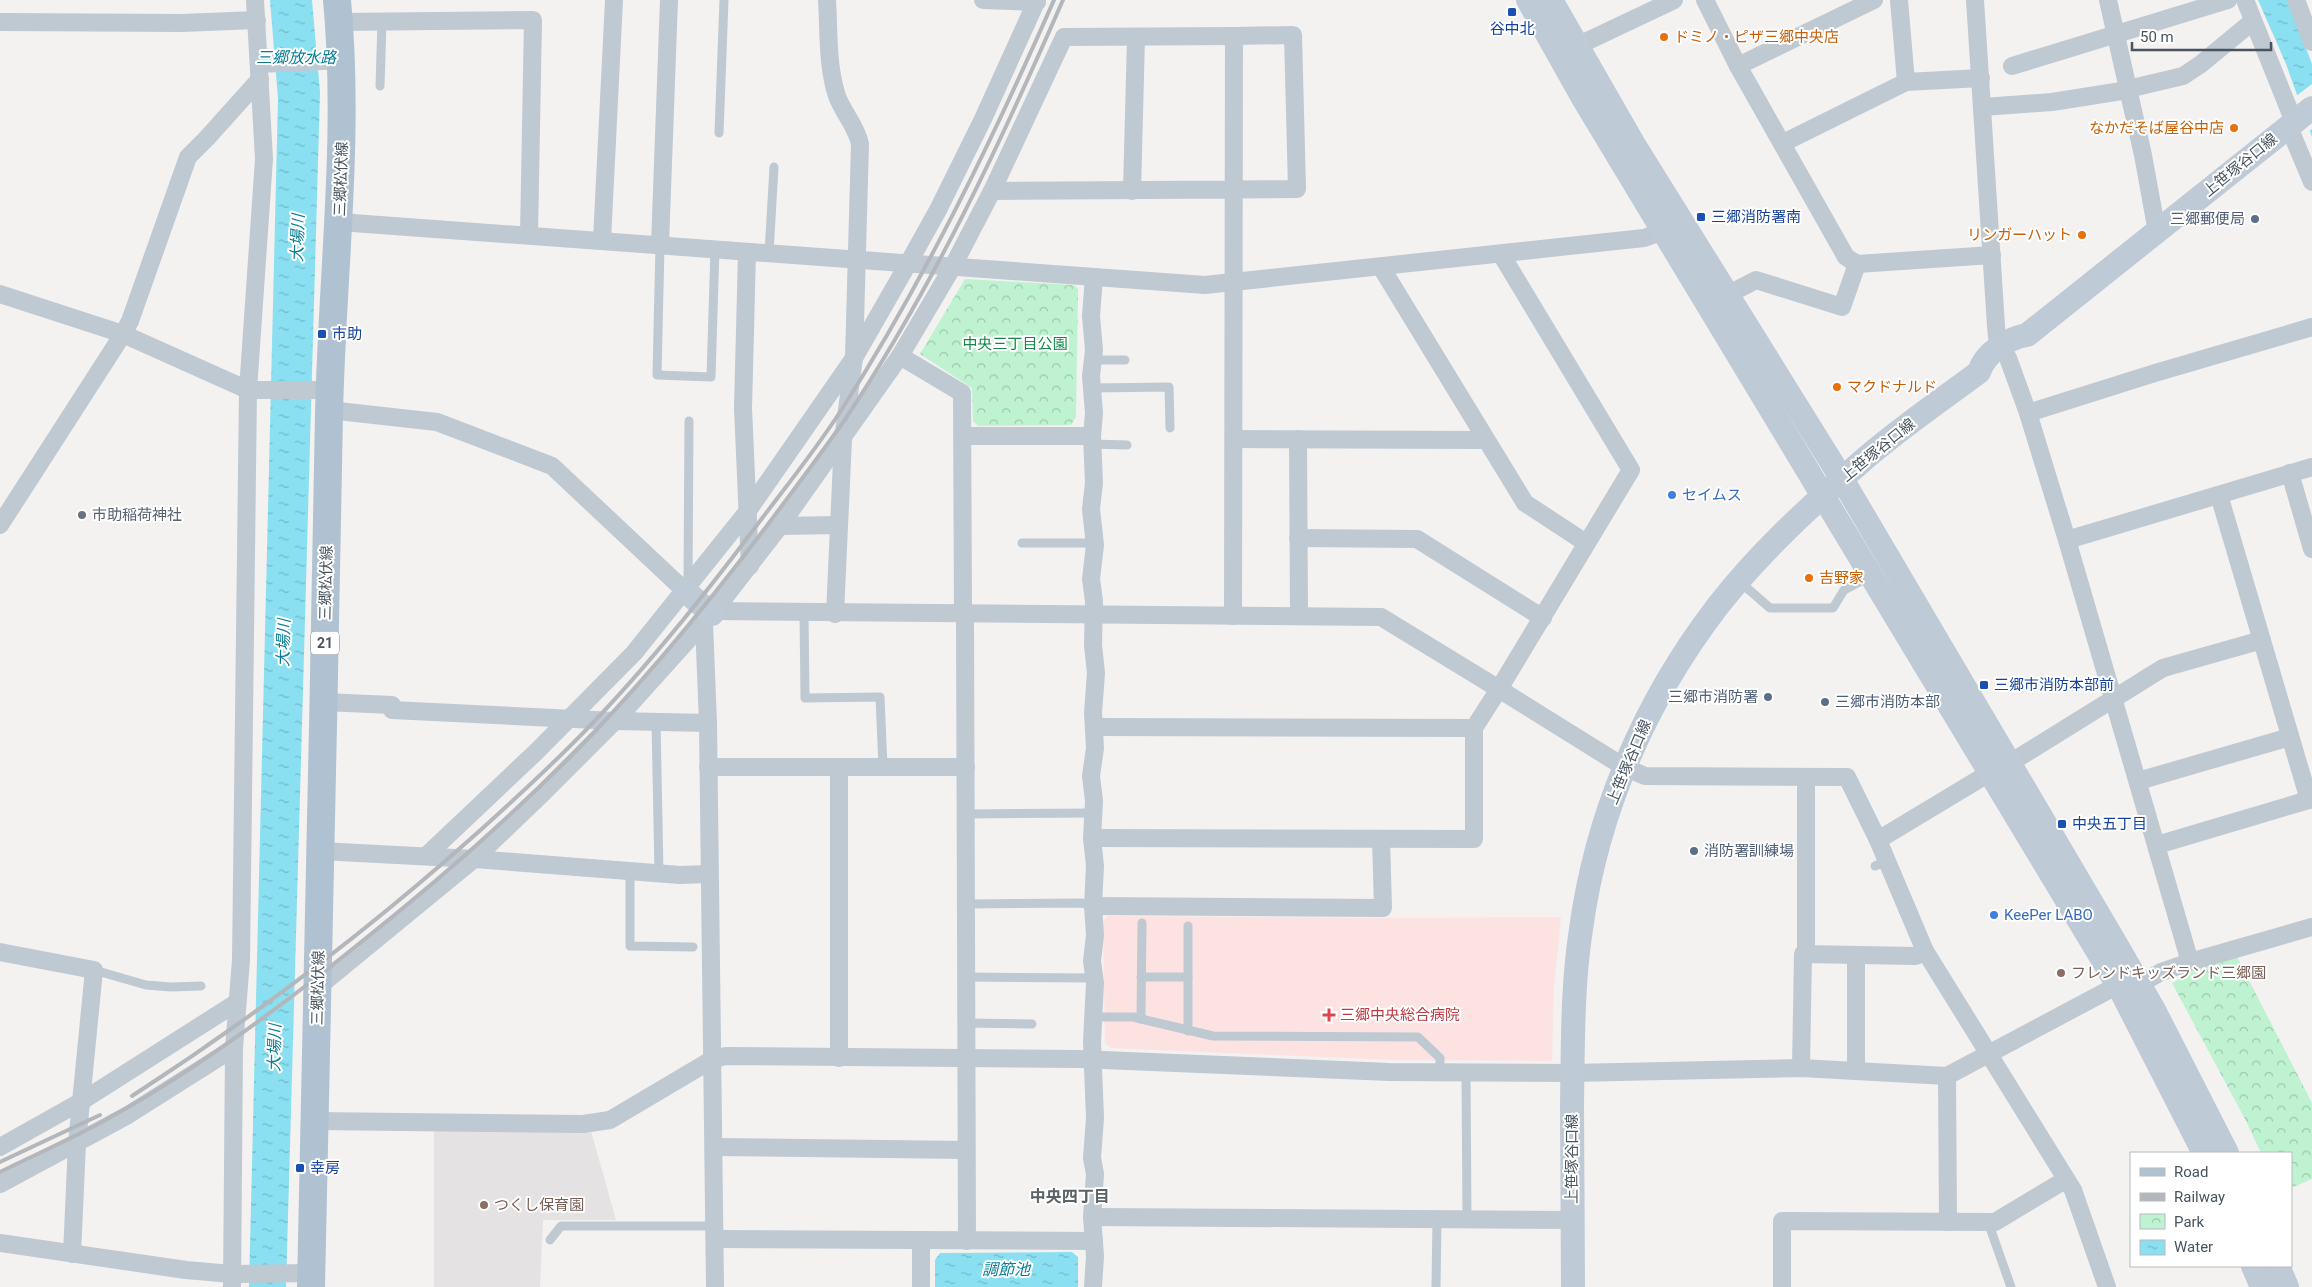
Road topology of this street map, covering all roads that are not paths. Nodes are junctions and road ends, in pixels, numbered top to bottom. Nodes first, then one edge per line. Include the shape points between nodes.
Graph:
1 (255, 0) edge
2 (614, 0) edge
3 (669, 0) edge
4 (724, 0) edge
5 (827, 0) edge
6 (983, 0) edge
7 (1528, 0) edge
8 (1551, 0) edge
9 (1674, 0) edge
10 (1705, 0) edge
11 (1874, 0) edge
12 (1899, 0) edge
13 (1975, 0) edge
14 (2108, 0) edge
15 (2228, 0) edge
16 (2245, 0) edge
17 (2296, 0) edge
18 (1037, 1) edge
19 (338, 11) edge
20 (257, 20) junction
21 (382, 21) junction
22 (2253, 21) junction
23 (0, 22) edge
24 (2116, 35) junction
25 (1234, 36) junction
26 (1136, 37) junction
27 (2312, 42) edge
28 (1577, 46) junction
29 (334, 61) junction
30 (1738, 66) junction
31 (2012, 66) dead end
32 (263, 69) junction
33 (1981, 78) junction
34 (1906, 82) junction
35 (380, 86) dead end
36 (2128, 89) junction
37 (1990, 107) junction
38 (2298, 119) edge
39 (719, 132) dead end
40 (1783, 143) junction
41 (774, 167) dead end
42 (2312, 182) edge
43 (992, 191) junction
44 (1132, 191) junction
45 (1234, 191) junction
46 (339, 222) junction
47 (1664, 231) junction
48 (2157, 232) junction
49 (529, 235) junction
50 (602, 240) junction
51 (660, 245) junction
52 (715, 249) junction
53 (747, 252) junction
54 (769, 253) junction
55 (1501, 254) junction
56 (1992, 255) junction
57 (856, 260) junction
58 (909, 262) junction
59 (1857, 264) junction
60 (1381, 267) junction
61 (952, 268) junction
62 (1094, 277) junction
63 (1234, 283) junction
64 (0, 294) edge
65 (1729, 294) junction
66 (2312, 327) edge
67 (123, 334) junction
68 (2005, 352) junction
69 (900, 356) junction
70 (854, 358) junction
71 (1093, 360) junction
72 (1125, 360) dead end
73 (1092, 388) junction
74 (253, 390) junction
75 (324, 396) junction
76 (2028, 414) junction
77 (689, 421) dead end
78 (1170, 428) dead end
79 (963, 436) junction
80 (843, 439) junction
81 (1298, 439) junction
82 (1092, 440) junction
83 (1234, 440) junction
84 (1485, 440) junction
85 (1127, 445) dead end
86 (2312, 467) edge
87 (2290, 473) junction
88 (1842, 480) junction
89 (2219, 495) junction
90 (1823, 496) junction
91 (747, 512) junction
92 (0, 525) edge
93 (839, 525) junction
94 (780, 526) junction
95 (1298, 538) junction
96 (2067, 540) junction
97 (1022, 543) dead end
98 (1095, 543) junction
99 (1586, 543) junction
100 (2312, 549) edge
101 (750, 566) junction
102 (1872, 575) junction
103 (1739, 581) junction
104 (686, 588) junction
105 (804, 613) junction
106 (835, 614) junction
107 (964, 614) junction
108 (1298, 615) junction
109 (710, 616) junction
110 (1094, 616) junction
111 (1233, 616) junction
112 (1543, 618) junction
113 (2262, 640) junction
114 (1499, 689) junction
115 (2112, 699) junction
116 (324, 702) junction
117 (570, 718) junction
118 (615, 721) junction
119 (656, 722) junction
120 (708, 723) junction
121 (1094, 727) junction
122 (1474, 728) junction
123 (2290, 737) junction
124 (708, 766) junction
125 (839, 767) junction
126 (883, 767) junction
127 (966, 767) junction
128 (1624, 767) junction
129 (2000, 767) junction
130 (1806, 777) junction
131 (2138, 781) junction
132 (2310, 799) edge
133 (1094, 813) junction
134 (966, 814) junction
135 (1092, 838) junction
136 (1381, 839) junction
137 (1878, 840) junction
138 (2157, 845) junction
139 (320, 851) junction
140 (426, 856) junction
141 (474, 859) junction
142 (630, 871) junction
143 (658, 873) junction
144 (709, 874) junction
145 (966, 904) junction
146 (1093, 906) junction
147 (1142, 923) dead end
148 (1188, 926) dead end
149 (2312, 926) edge
150 (693, 947) dead end
151 (1925, 951) junction
152 (0, 952) edge
153 (1806, 954) junction
154 (1856, 955) junction
155 (2190, 962) junction
156 (94, 970) junction
157 (966, 977) junction
158 (1141, 977) junction
159 (1188, 977) junction
160 (1095, 978) junction
161 (2129, 984) junction
162 (202, 986) dead end
163 (318, 987) junction
164 (236, 1003) junction
165 (1092, 1017) junction
166 (1141, 1019) junction
167 (966, 1023) junction
168 (1032, 1024) dead end
169 (1188, 1031) junction
170 (234, 1048) junction
171 (1990, 1054) junction
172 (839, 1058) junction
173 (966, 1058) junction
174 (713, 1059) junction
175 (1092, 1060) junction
176 (1801, 1068) junction
177 (1856, 1070) junction
178 (1440, 1072) junction
179 (1466, 1072) junction
180 (1572, 1073) junction
181 (1947, 1076) junction
182 (82, 1102) junction
183 (315, 1121) junction
184 (77, 1143) junction
185 (0, 1147) edge
186 (714, 1147) junction
187 (966, 1150) junction
188 (2204, 1152) edge
189 (2226, 1152) edge
190 (2065, 1180) junction
191 (0, 1184) edge
192 (1092, 1216) junction
193 (1437, 1219) junction
194 (1467, 1219) junction
195 (1572, 1220) junction
196 (1948, 1222) junction
197 (1988, 1222) junction
198 (715, 1232) junction
199 (550, 1240) dead end
200 (921, 1240) junction
201 (966, 1241) junction
202 (1094, 1241) junction
203 (0, 1244) edge
204 (72, 1254) junction
205 (2254, 1267) edge
206 (2278, 1267) edge
207 (307, 1277) edge
208 (236, 1278) edge
209 (1436, 1286) edge
210 (715, 1287) edge
211 (922, 1287) edge
212 (1093, 1287) edge
213 (1573, 1287) edge
214 (1782, 1287) edge
215 (2011, 1287) edge
216 (2107, 1287) edge
217 (2262, 1287) edge
218 (2287, 1287) edge

1 - 20 street
2 - 50 street
3 - 51 street
4 - 39 lane
5 - 57 street via 833,80 837,97 857,131 860,144
6 - 18 street
7 - 47 street
8 - 28 street
9 - 28 street
10 - 30 street
11 - 30 street
12 - 34 street
13 - 33 street
14 - 24 street
15 - 24 street
16 - 22 street
17 - 27 street
18 - 58 street via 983,119
19 - 21 street
19 - 29 main road, 三郷松伏線 / 21
20 - 23 street
20 - 32 street
21 - 35 lane
21 - 49 street via 533,20
22 - 36 street via 2183,76
22 - 38 street
24 - 31 street
24 - 36 street
25 - 26 street
25 - 45 street
25 - 45 street via 1293,36 1297,189
26 - 43 street via 1064,37
26 - 44 street
28 - 65 street
29 - 32 street
29 - 46 main road, 三郷松伏線 / 21 via 343,107
30 - 40 street
32 - 67 street via 188,157
32 - 74 street via 264,159
33 - 34 street
33 - 37 street
34 - 40 street
36 - 37 street via 2052,102
36 - 48 street
37 - 56 street
38 - 42 street
38 - 48 street, 上笹塚谷口線
40 - 59 street via 1846,257
41 - 54 lane
43 - 44 street
43 - 61 street
44 - 45 street
45 - 63 street
46 - 49 street
46 - 75 main road, 三郷松伏線 / 21
47 - 55 street via 1644,238
47 - 90 street
48 - 68 street, 上笹塚谷口線 via 2027,335 2022,348
49 - 50 street
50 - 51 street
51 - 52 street
51 - 52 lane via 656,375 711,377
52 - 53 street
53 - 54 street
53 - 91 street via 743,408
54 - 57 street
55 - 60 street
55 - 99 street via 1631,470
56 - 59 street
56 - 68 street via 1997,337
57 - 58 street
57 - 70 street
58 - 61 street
58 - 70 street
59 - 65 street via 1842,307 1756,280
60 - 63 street
60 - 84 street
61 - 62 street
61 - 69 street
62 - 63 street via 1204,285
62 - 71 street via 1091,316
63 - 83 street
64 - 67 street
65 - 88 street
66 - 76 street
67 - 74 street
67 - 92 street
68 - 76 street
68 - 88 street, 上笹塚谷口線 via 1990,372 1979,372
69 - 79 street via 962,393
69 - 80 street
70 - 80 street
70 - 91 street
71 - 72 lane
71 - 73 street
73 - 78 lane via 1169,387
73 - 82 street
74 - 75 street
74 - 164 street via 241,960
75 - 104 street via 437,422 552,466
75 - 116 main road, 三郷松伏線 / 21
76 - 96 street
77 - 104 lane
79 - 82 street
79 - 107 street
80 - 93 street
80 - 94 street
81 - 83 street
81 - 84 street
81 - 95 street
82 - 85 lane
82 - 98 street via 1094,484 1091,509
83 - 111 street
84 - 99 street via 1525,503
86 - 87 street
87 - 89 street
87 - 100 street
88 - 90 street, 上笹塚谷口線
88 - 129 street
89 - 96 street
89 - 113 street
90 - 102 street
90 - 103 street, 上笹塚谷口線
91 - 101 street
91 - 104 street
93 - 94 street
93 - 106 street
94 - 101 street
95 - 108 street
95 - 112 street via 1417,539
96 - 115 street
97 - 98 lane
98 - 110 street via 1091,579
99 - 112 street
101 - 109 street
102 - 103 lane via 1844,590 1833,608 1770,608
102 - 129 street
103 - 128 street, 上笹塚谷口線 via 1692,641 1669,677
104 - 109 street
104 - 117 street via 634,653
105 - 106 street
105 - 109 street
105 - 126 lane via 805,698 880,697
106 - 107 street
107 - 110 street
107 - 127 street
108 - 111 street
108 - 114 street via 1381,617
109 - 118 street
109 - 120 street
110 - 111 street
110 - 121 street
112 - 114 street
113 - 115 street via 2163,668
113 - 123 street
114 - 122 street
114 - 128 street
115 - 129 street
115 - 131 street
116 - 117 street via 392,705 392,710
116 - 139 main road, 三郷松伏線 / 21
117 - 118 street
117 - 140 street
118 - 119 street
118 - 141 street
119 - 120 street
119 - 143 lane
120 - 124 street
121 - 122 street
121 - 133 street
122 - 136 street via 1474,840
123 - 131 street
123 - 132 street
124 - 125 street
124 - 144 street
125 - 126 street
125 - 172 street
126 - 127 street
127 - 134 street
128 - 130 street via 1645,776
128 - 180 street, 上笹塚谷口線 via 1601,833 1580,929 1574,990
129 - 137 street
129 - 161 street
130 - 137 street via 1847,777
130 - 153 street via 1811,866
131 - 138 street
132 - 138 street
133 - 134 lane
133 - 135 street
134 - 145 street
135 - 136 street
135 - 146 street via 1095,866
136 - 146 street via 1383,908
137 - 151 street via 1881,864
138 - 155 street
139 - 140 street
139 - 163 main road, 三郷松伏線 / 21
140 - 141 street
141 - 142 street
141 - 163 street
142 - 143 street
142 - 150 lane via 630,946
143 - 144 street
144 - 174 street
145 - 146 lane via 1082,903
145 - 157 street
146 - 160 street via 1095,935 1092,961
147 - 158 lane
148 - 159 lane
149 - 155 street
151 - 154 street via 1916,956
151 - 171 street
152 - 156 street
153 - 154 street
153 - 176 street via 1803,954
154 - 177 street
155 - 161 street
156 - 162 lane via 146,985
156 - 182 street
157 - 160 lane
157 - 167 street
158 - 159 lane
158 - 166 lane
159 - 169 lane
160 - 165 street
161 - 171 street
161 - 188 street
161 - 189 street
163 - 183 main road, 三郷松伏線 / 21
164 - 170 street
164 - 182 street
165 - 166 lane
165 - 175 street
166 - 169 lane
167 - 168 lane
167 - 173 street
169 - 178 lane via 1214,1036 1418,1037 1440,1058
170 - 184 street
170 - 208 street
171 - 181 street
171 - 190 street
172 - 173 street
172 - 174 street via 726,1056
173 - 175 street
173 - 187 street
174 - 183 street via 610,1120 592,1123
174 - 186 street
175 - 178 street
175 - 192 street via 1095,1186
176 - 177 street
176 - 180 street
177 - 181 street
178 - 179 street
179 - 180 street
179 - 194 lane
180 - 195 street, 上笹塚谷口線
181 - 196 street
182 - 184 street
182 - 185 street
183 - 207 main road, 三郷松伏線 / 21
184 - 191 street
184 - 204 street
186 - 187 street
186 - 198 street
187 - 201 street
190 - 197 street via 1995,1222
190 - 216 street via 2072,1190
192 - 193 street
192 - 202 street
193 - 194 street
193 - 209 lane
194 - 195 street
195 - 213 street, 上笹塚谷口線
196 - 197 street
196 - 214 street via 1782,1221
197 - 215 lane
198 - 199 lane via 561,1226
198 - 200 street
198 - 210 street
200 - 201 street
200 - 211 street
201 - 202 street
202 - 212 street
203 - 204 street
204 - 208 street
205 - 217 street
206 - 218 street
207 - 208 street

